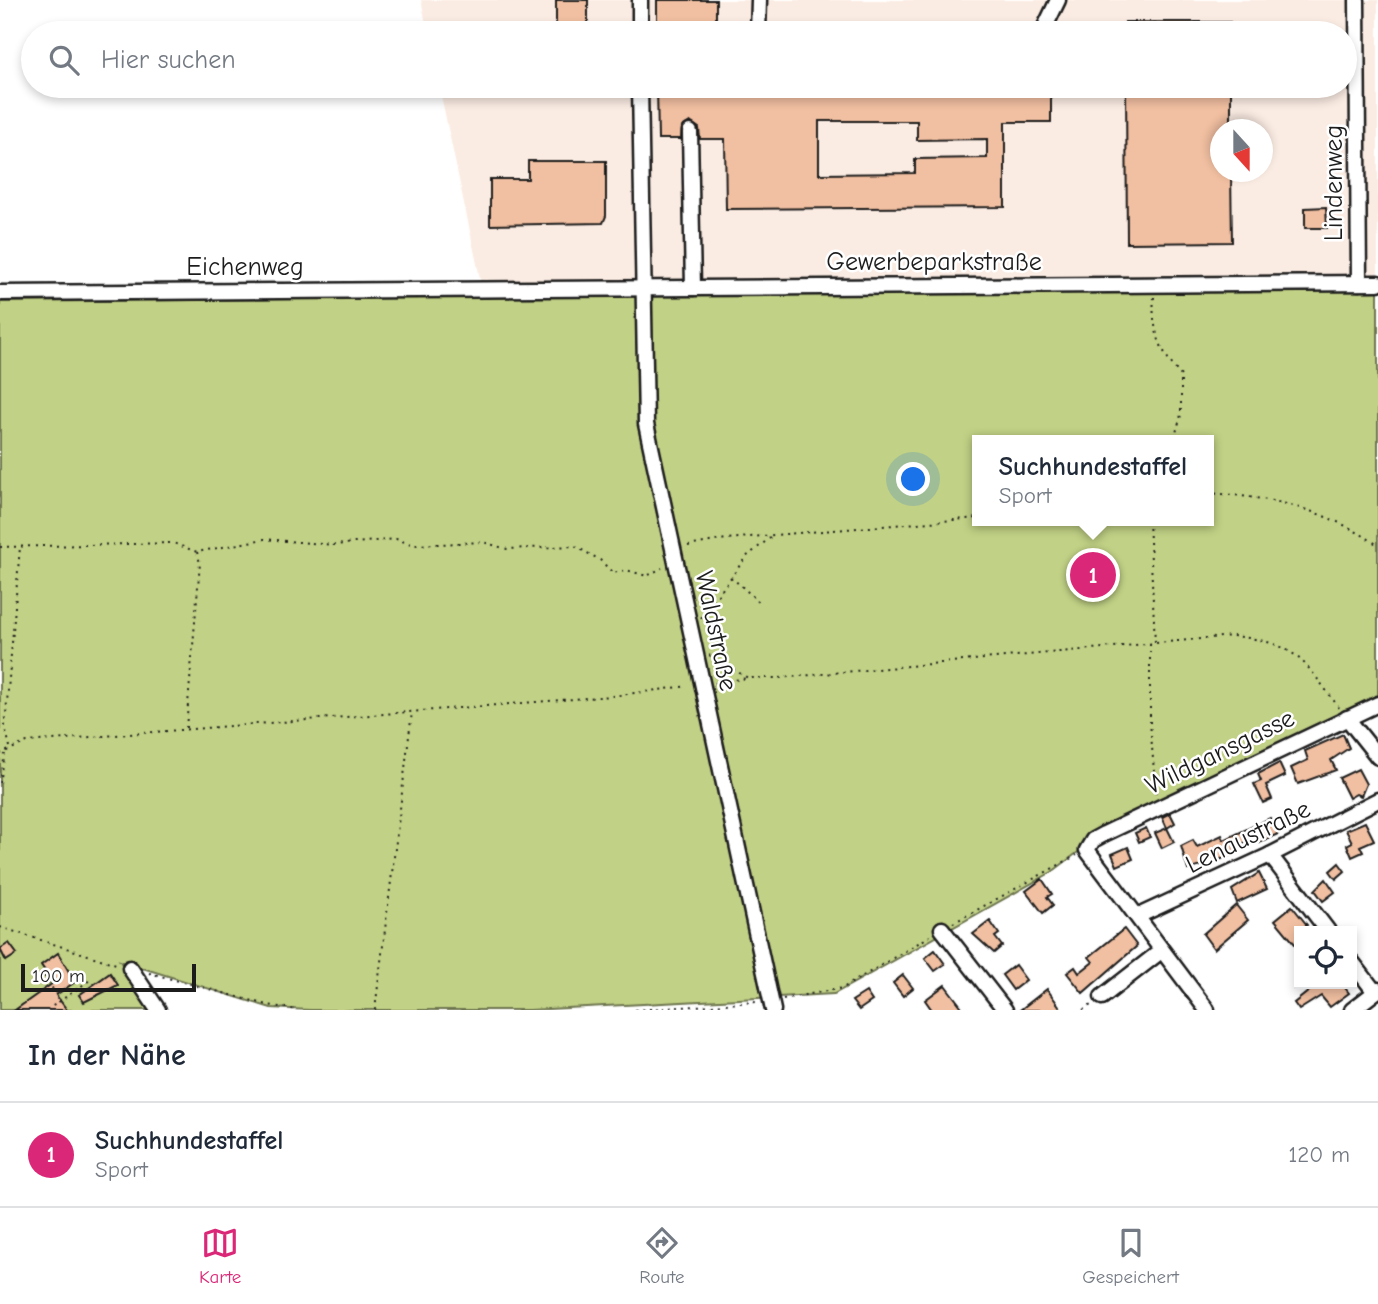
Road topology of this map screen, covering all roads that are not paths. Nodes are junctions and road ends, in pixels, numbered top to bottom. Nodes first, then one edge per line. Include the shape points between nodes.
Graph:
1 (640, 0) edge
2 (759, 0) edge
3 (1058, 0) edge
4 (1357, 0) edge
5 (640, 21) edge
6 (758, 21) edge
7 (1048, 21) edge
8 (640, 98) edge
9 (690, 132) dead end
10 (1378, 282) edge
11 (1359, 283) junction
12 (692, 288) junction
13 (642, 289) junction
14 (490, 290) joint
15 (0, 293) edge
16 (1378, 704) edge
17 (1347, 718) junction
18 (1378, 757) edge
19 (1378, 800) edge
20 (1270, 855) junction
21 (1138, 916) junction
22 (1324, 926) edge
23 (942, 929) road end
24 (1161, 950) junction
25 (130, 968) road end
26 (1357, 968) edge
27 (1376, 991) edge
28 (1102, 997) dead end
29 (772, 1005) edge
30 (158, 1010) edge
31 (1005, 1010) edge
32 (1207, 1010) edge
33 (1352, 1010) edge

1 - 5 street
2 - 6 street
3 - 7 street
4 - 11 street, Lindenweg
8 - 13 street, Waldstraße
9 - 12 street
10 - 11 street, Gewerbeparkstraße
11 - 12 street, Gewerbeparkstraße
12 - 13 street, Gewerbeparkstraße
13 - 14 street, Gewerbeparkstraße
13 - 29 street, Waldstraße via 646,425
14 - 15 street, Eichenweg
16 - 17 street, Wildgansgasse
17 - 18 street
17 - 21 street, Wildgansgasse via 1093,840 1087,850
19 - 20 street, Lenaustraße
20 - 21 street, Lenaustraße
20 - 22 street
21 - 24 street
23 - 31 street
24 - 28 street
24 - 32 street
25 - 30 street
26 - 27 street
27 - 33 street

